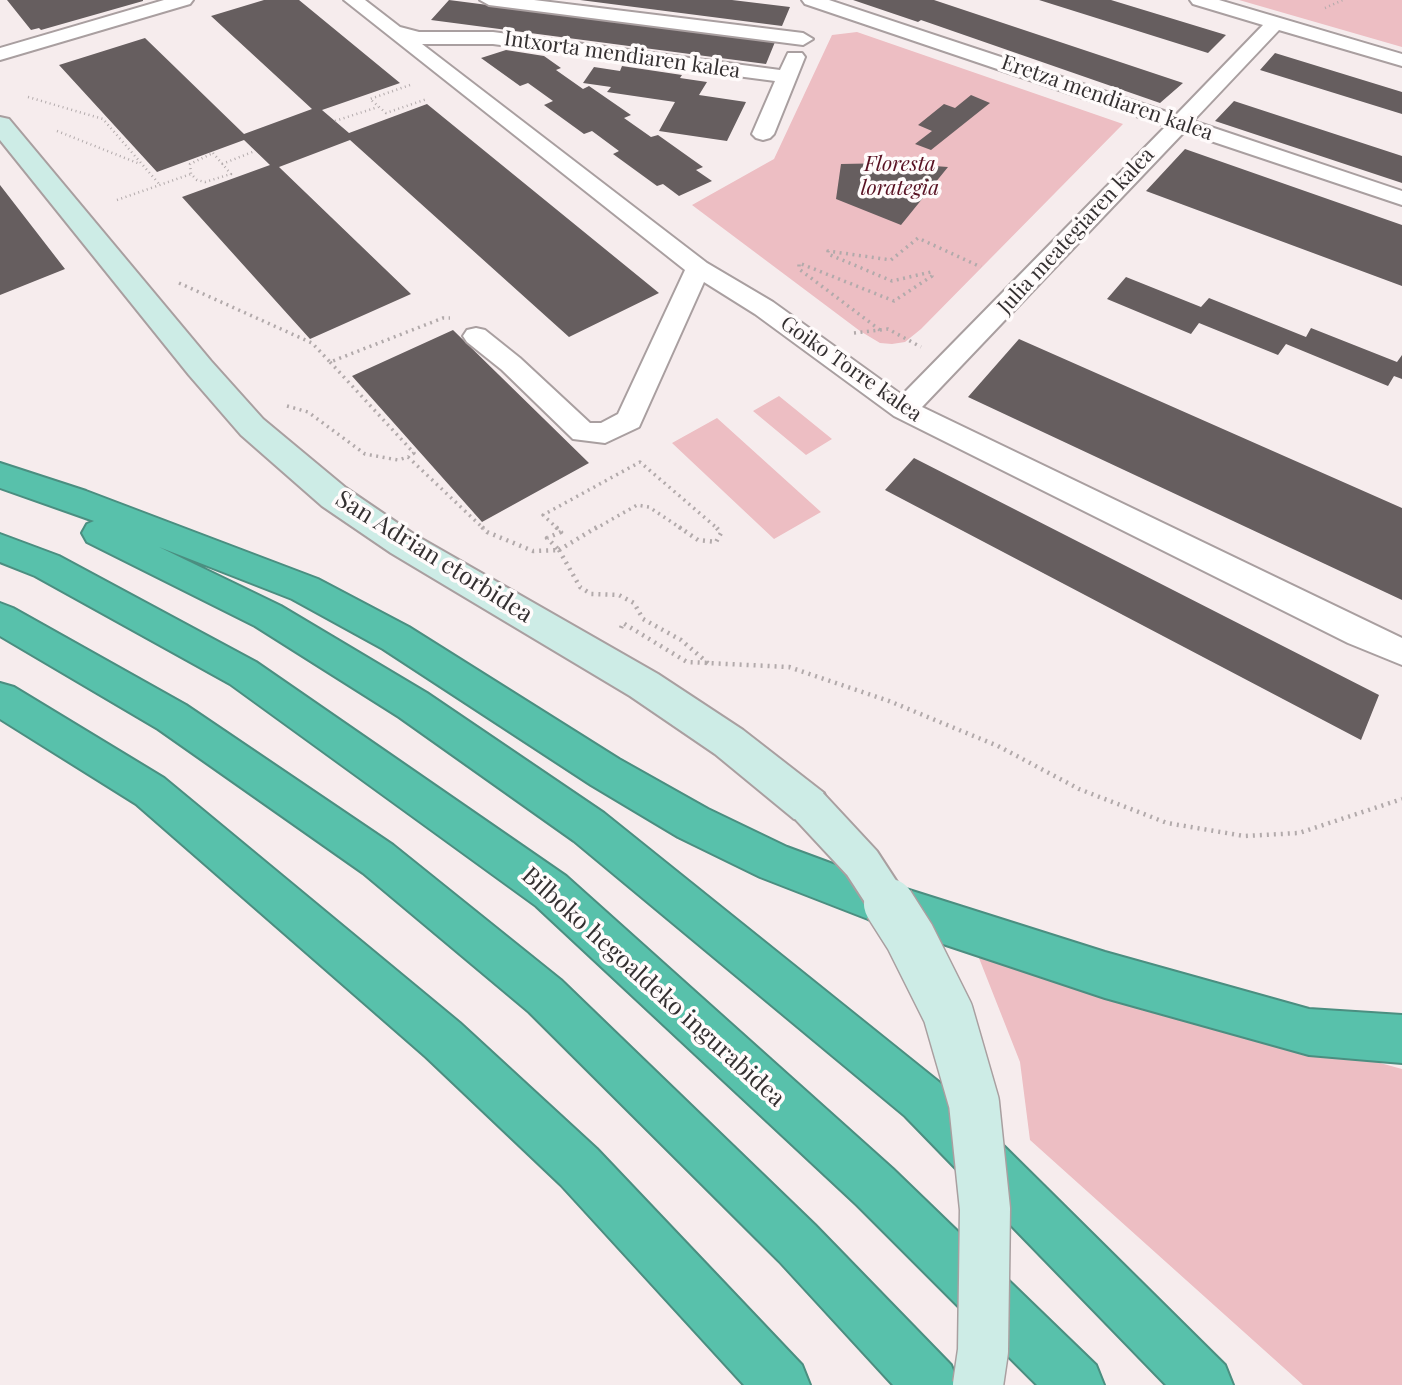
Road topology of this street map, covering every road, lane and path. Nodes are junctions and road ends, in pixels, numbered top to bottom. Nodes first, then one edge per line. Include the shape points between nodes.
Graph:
1 (184, 0) edge
2 (353, 0) edge
3 (489, 0) edge
4 (811, 0) edge
5 (818, 0) edge
6 (1199, 0) edge
7 (1275, 23) junction
8 (395, 32) junction
9 (803, 39) junction
10 (457, 40) junction
11 (0, 54) edge
12 (1402, 60) edge
13 (442, 70) junction
14 (786, 77) junction
15 (410, 85) dead end
16 (28, 97) dead end
17 (427, 99) dead end
18 (379, 106) junction
19 (335, 121) dead end
20 (1180, 122) junction
21 (0, 124) edge
22 (57, 131) dead end
23 (763, 134) dead end
24 (255, 151) dead end
25 (222, 164) junction
26 (144, 166) junction
27 (191, 174) junction
28 (160, 185) junction
29 (1402, 198) edge
30 (117, 200) dead end
31 (982, 267) dead end
32 (698, 268) junction
33 (179, 284) dead end
34 (443, 318) dead end
35 (880, 330) junction
36 (853, 334) dead end
37 (476, 336) dead end
38 (921, 347) dead end
39 (331, 362) junction
40 (288, 406) dead end
41 (904, 410) junction
42 (408, 457) junction
43 (0, 477) edge
44 (0, 547) edge
45 (559, 550) junction
46 (0, 618) edge
47 (619, 631) dead end
48 (1402, 652) edge
49 (709, 664) junction
50 (0, 699) edge
51 (0, 725) edge
52 (150, 791) junction
53 (1402, 799) edge
54 (1402, 1040) edge
55 (782, 1385) edge
56 (931, 1385) edge
57 (978, 1385) edge
58 (1076, 1385) edge
59 (1205, 1385) edge

1 - 11 street
2 - 8 street, Goiko Torre kalea
3 - 9 street
4 - 5 street, Eretza mendiaren kalea
5 - 9 street
5 - 20 street, Eretza mendiaren kalea
6 - 7 street
7 - 12 street
7 - 20 street, Julia meategiaren kalea
8 - 10 street, Intxorta mendiaren kalea
8 - 13 street, Goiko Torre kalea
9 - 14 street
10 - 13 street via 441,51
10 - 14 street, Intxorta mendiaren kalea via 493,38
13 - 32 street, Goiko Torre kalea
14 - 23 street
15 - 18 path via 370,99
16 - 26 path via 103,119
17 - 18 path via 386,113
18 - 19 path
20 - 29 street, Eretza mendiaren kalea
20 - 41 street, Julia meategiaren kalea
21 - 57 street, San Adrian etorbidea, bridge via 252,427 334,497 403,544 644,685 729,742 809,806 862,863 910,937 951,1026 974,1104 985,1209 983,1351
22 - 26 path
24 - 25 path
25 - 27 path via 214,153 190,164
25 - 27 path via 231,174 205,182
26 - 28 path
27 - 28 path
28 - 30 path
31 - 35 path via 918,238 891,260 828,251 892,281 931,272 932,276 894,301 797,265
32 - 37 street via 629,420 605,433 583,432
32 - 41 street, Goiko Torre kalea via 764,308
33 - 39 path via 312,343
34 - 39 path
35 - 36 path
35 - 38 path via 888,329
39 - 42 path via 414,453
40 - 42 path via 308,412 365,454 398,460
41 - 48 street, Goiko Torre kalea
42 - 45 path via 487,531 533,551
43 - 54 highway via 74,500 305,589 396,638 604,772 775,863 867,898 1105,975 1309,1032
43 - 59 highway via 103,536 268,616 413,705 589,827 922,1099
44 - 58 highway, Bilboko hegoaldeko ingurabidea via 47,566 243,673 551,891 875,1187
45 - 45 path via 548,538 561,532 543,515 640,462 721,533 716,542 698,540 649,507 637,505
45 - 49 path via 580,587 591,594 608,593 634,603 643,619 681,640
46 - 56 highway via 172,717 378,859 545,996 797,1243
47 - 49 path via 623,623 687,662
49 - 53 path via 789,667 876,697 998,746 1079,789 1167,823 1244,836 1299,833
50 - 52 highway
51 - 52 highway via 130,790
52 - 55 highway via 443,1040 569,1158

